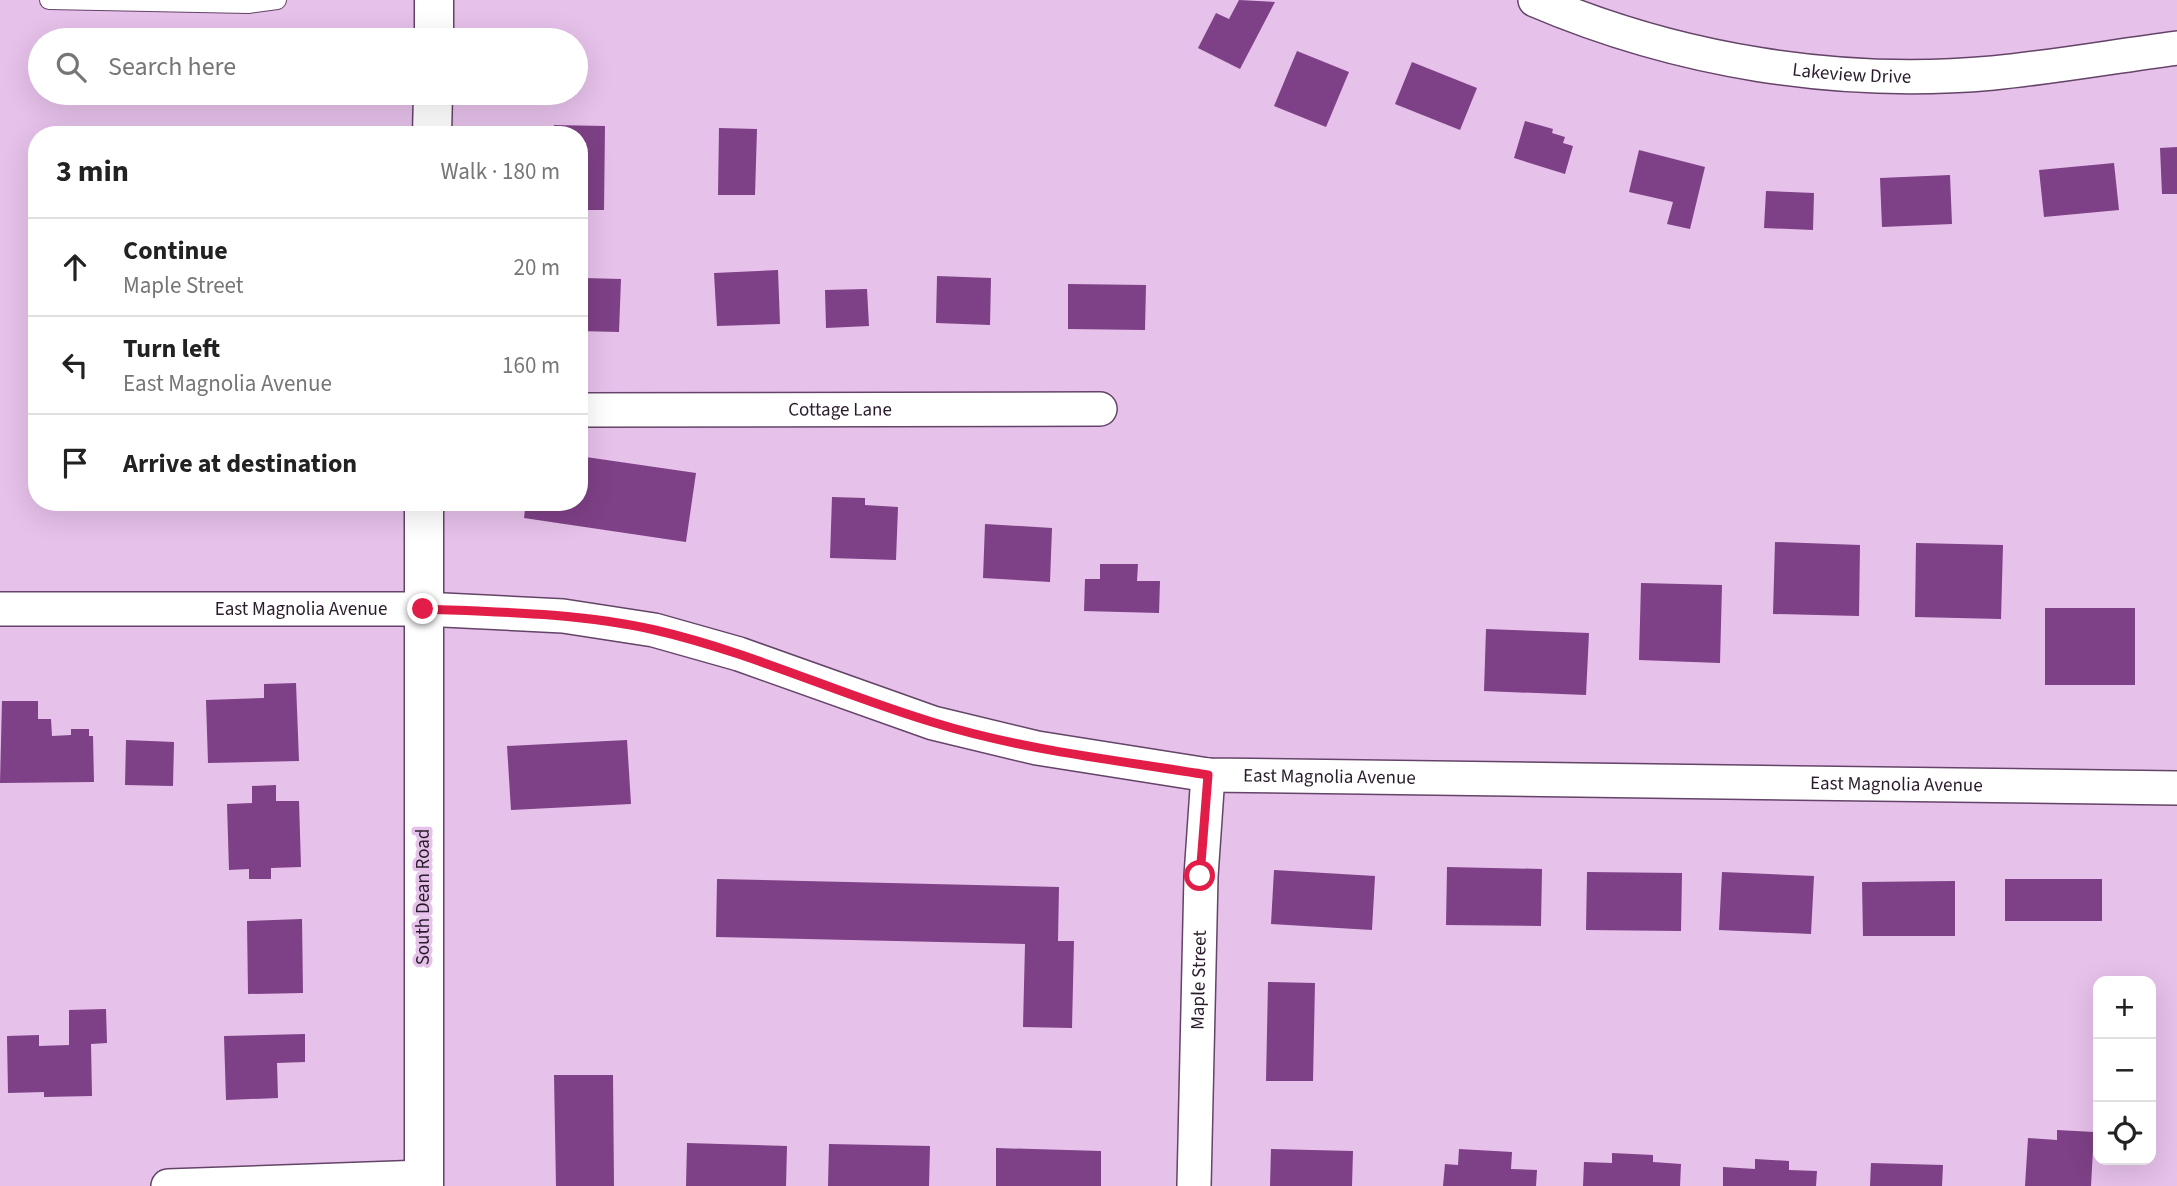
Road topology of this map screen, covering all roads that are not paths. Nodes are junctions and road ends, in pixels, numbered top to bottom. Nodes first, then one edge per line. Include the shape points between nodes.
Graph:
1 (49, 0) edge
2 (277, 0) edge
3 (434, 0) edge
4 (1535, 0) edge
5 (434, 28) edge
6 (2177, 48) edge
7 (433, 105) edge
8 (432, 126) edge
9 (1100, 409) dead end
10 (588, 410) edge
11 (425, 511) edge
12 (0, 609) edge
13 (423, 609) junction
14 (1208, 775) junction
15 (2177, 788) edge
16 (424, 1182) edge
17 (168, 1186) edge
18 (1194, 1186) edge

1 - 2 lane via 248,4
3 - 5 street
4 - 6 street, Lakeview Drive via 1678,48 1755,65 1872,76 1992,73
7 - 8 street
9 - 10 street, Cottage Lane
11 - 13 street, South Dean Road
12 - 13 street, East Magnolia Avenue
13 - 14 street, East Magnolia Avenue via 563,617 654,630 739,654 933,723 1037,748
13 - 16 street, South Dean Road
14 - 15 street, East Magnolia Avenue
14 - 18 street, Maple Street via 1200,876
16 - 17 street

